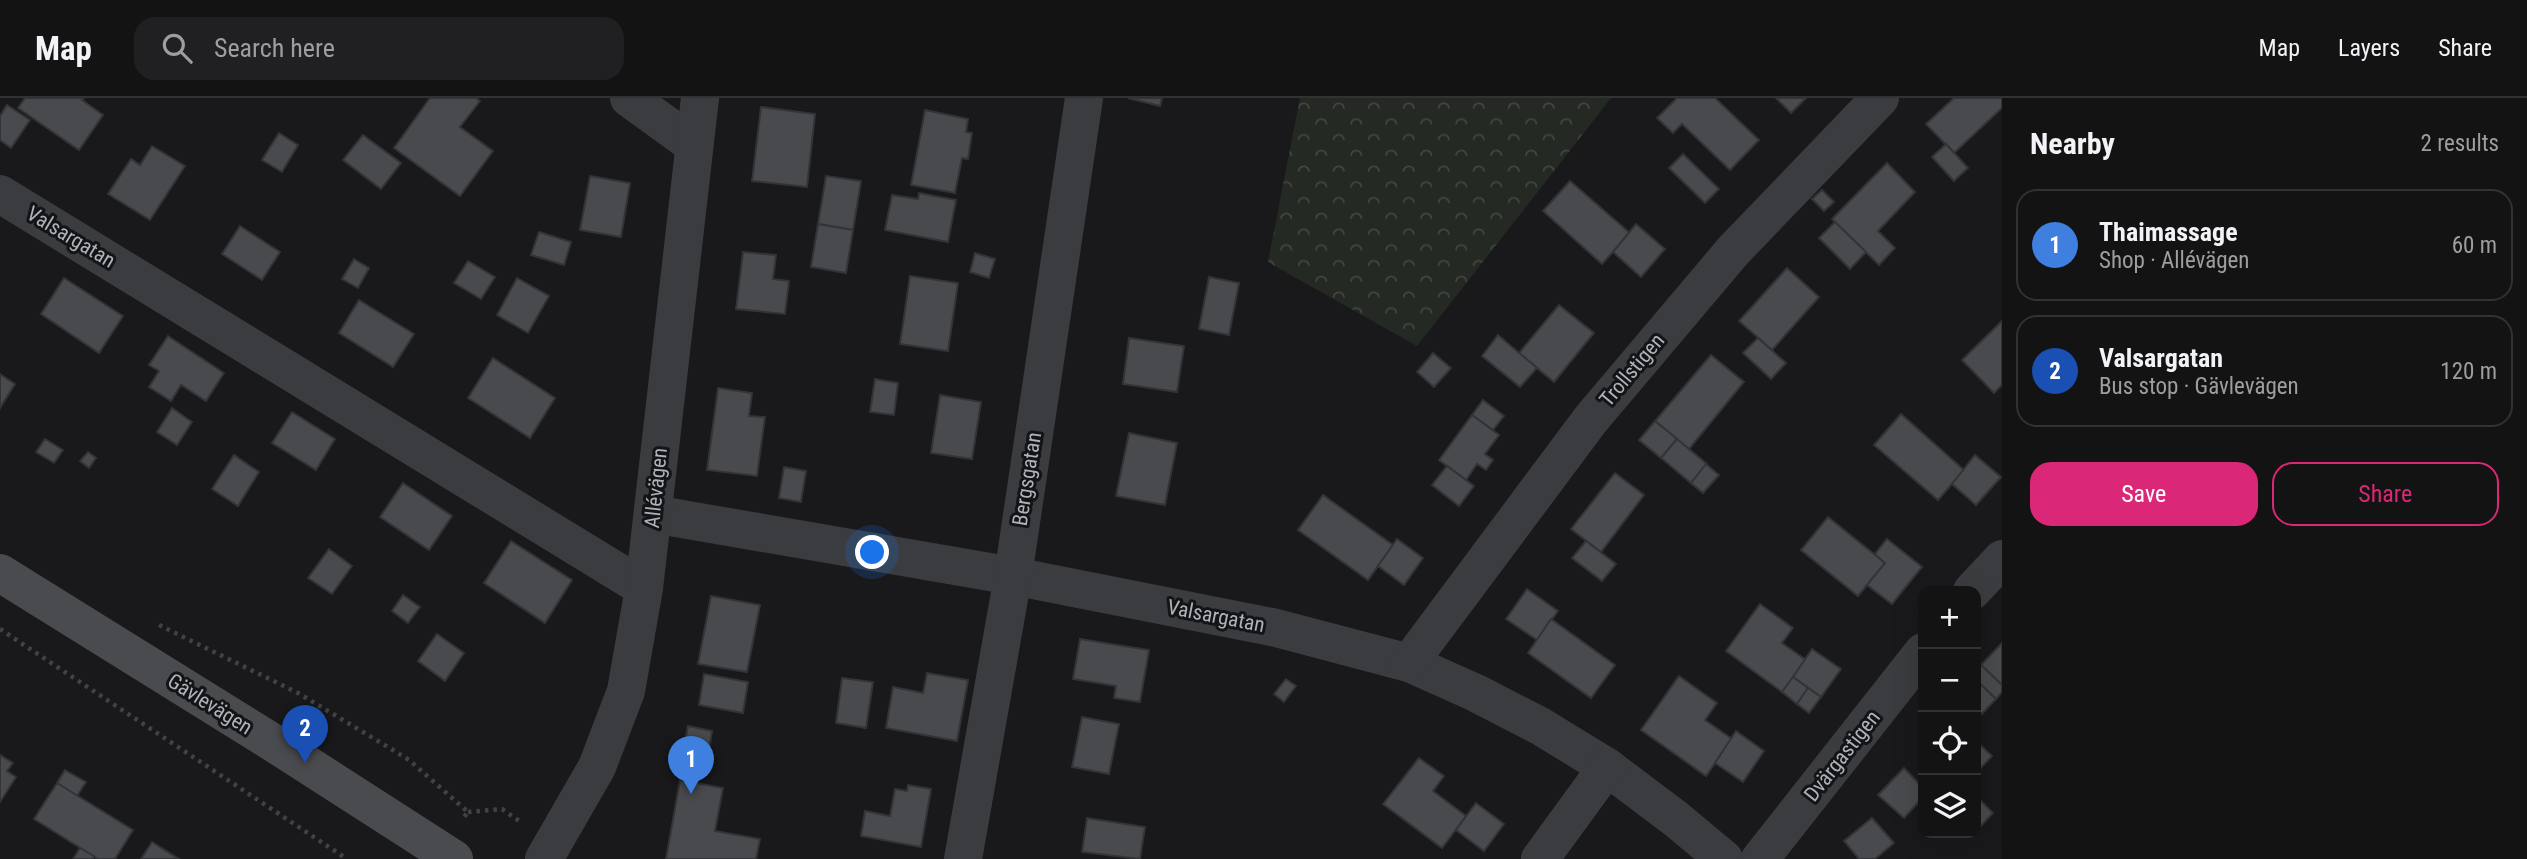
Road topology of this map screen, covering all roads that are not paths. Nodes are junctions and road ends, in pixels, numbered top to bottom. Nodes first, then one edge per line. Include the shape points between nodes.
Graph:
1 (629, 98) edge
2 (700, 98) edge
3 (1084, 98) edge
4 (1880, 98) edge
5 (694, 145) junction
6 (0, 194) edge
7 (653, 514) junction
8 (2002, 559) edge
9 (0, 573) edge
10 (1013, 576) junction
11 (1977, 586) edge
12 (644, 588) junction
13 (1918, 658) edge
14 (1409, 663) junction
15 (1607, 767) junction
16 (448, 855) edge
17 (544, 859) edge
18 (963, 859) edge
19 (1540, 859) edge
20 (1724, 859) edge
21 (1760, 859) edge

1 - 5 street
2 - 5 street, Allévägen
3 - 10 street, Bergsgatan
4 - 14 street, Trollstigen via 1733,251 1591,419
5 - 7 street, Allévägen
6 - 12 street, Valsargatan
7 - 10 street, Valsargatan
7 - 12 street, Allévägen
8 - 11 street
9 - 16 main road, Gävlevägen
10 - 14 street, Valsargatan via 1272,627
10 - 18 street, Bergsgatan
12 - 17 street, Allévägen via 626,691 597,767
13 - 21 street, Dvärgastigen
14 - 15 street, Valsargatan via 1541,726
15 - 19 street
15 - 20 street, Valsargatan

